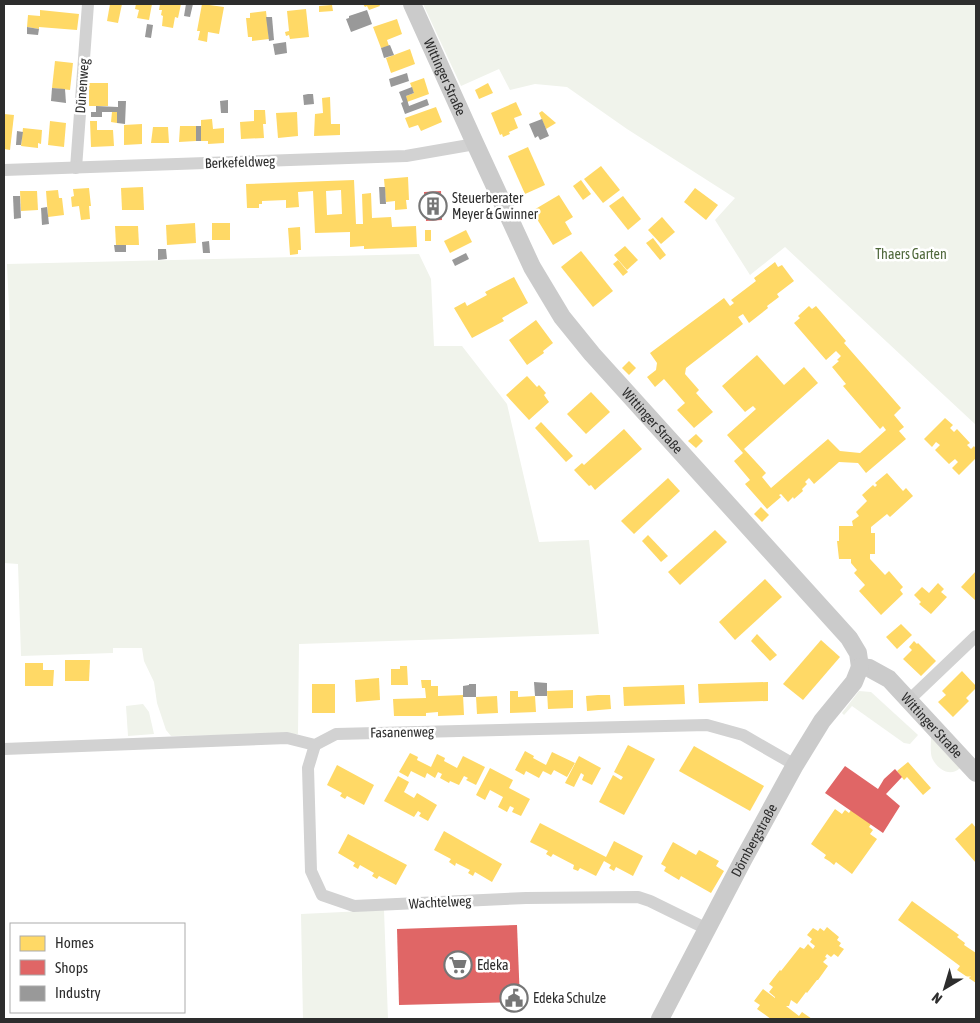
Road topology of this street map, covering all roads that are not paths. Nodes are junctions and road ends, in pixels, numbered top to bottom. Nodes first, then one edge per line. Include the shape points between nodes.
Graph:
1 (88, 4) edge
2 (412, 4) edge
3 (475, 144) junction
4 (76, 168) junction
5 (4, 170) edge
6 (976, 636) edge
7 (860, 667) junction
8 (909, 700) junction
9 (315, 745) junction
10 (4, 750) edge
11 (795, 765) junction
12 (976, 773) edge
13 (708, 929) junction
14 (660, 1019) edge

1 - 4 street, Dünenweg
2 - 3 main road, Wittinger Straße
3 - 4 street, Berkefeldweg via 406,156
3 - 7 main road, Wittinger Straße via 532,267 562,316 592,354 849,638 858,653
4 - 5 street, Berkefeldweg
6 - 8 street
7 - 8 main road, Wittinger Straße via 886,676
7 - 11 main road, Dörnbergstraße via 854,682 822,721
8 - 12 main road, Wittinger Straße
9 - 10 street via 287,738
9 - 11 street, Fasanenweg via 336,734 706,725 742,735
9 - 13 street, Wachtelweg via 308,768 311,871 322,895 354,906 526,898 638,897
11 - 13 main road, Dörnbergstraße
13 - 14 main road, Dörnbergstraße

